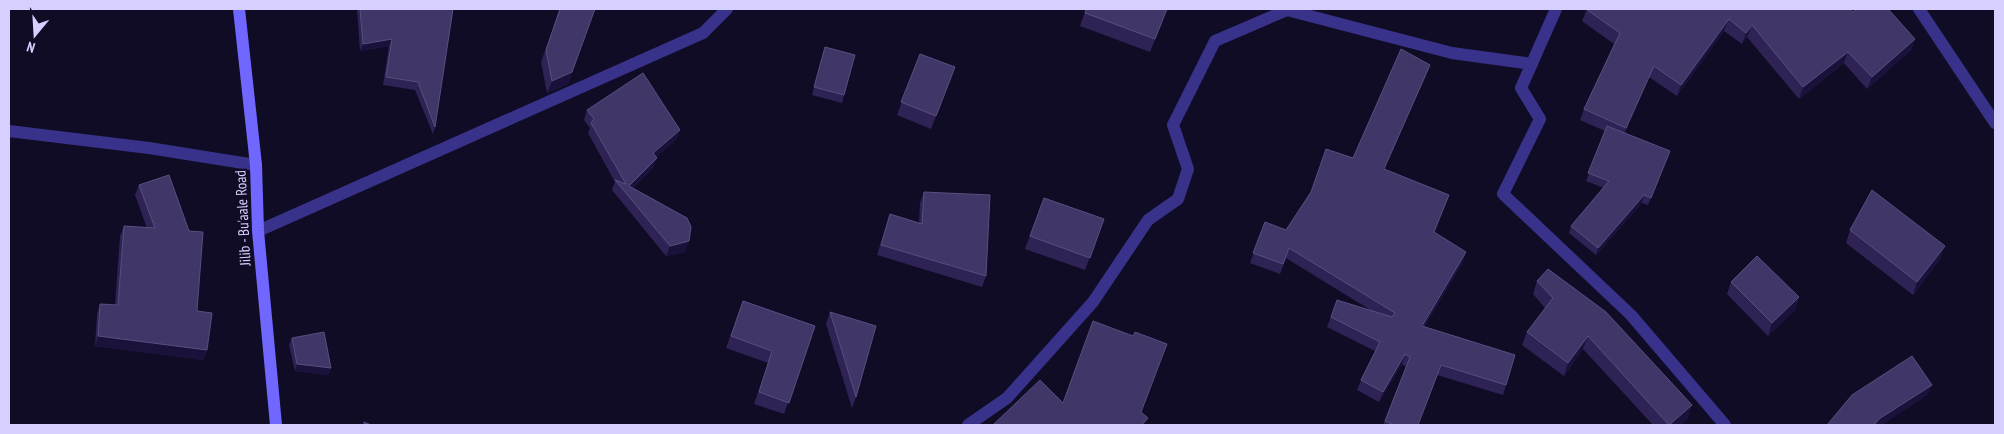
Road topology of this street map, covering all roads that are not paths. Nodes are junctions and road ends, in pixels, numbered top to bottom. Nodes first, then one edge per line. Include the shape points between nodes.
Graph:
1 (239, 9) edge
2 (726, 9) edge
3 (1556, 9) edge
4 (1919, 9) edge
5 (1532, 64) junction
6 (1995, 123) edge
7 (9, 131) edge
8 (256, 165) junction
9 (258, 231) junction
10 (276, 425) edge
11 (968, 425) edge
12 (1724, 425) edge

1 - 8 main road, Jilib - Bu'aale Road
2 - 9 street via 704,33
3 - 5 street
4 - 6 street
5 - 11 street via 1452,53 1286,10 1215,41 1174,125 1188,169 1178,199 1148,220 1093,302 1007,398
5 - 12 street via 1521,88 1540,119 1503,194 1631,315
7 - 8 street
8 - 9 main road, Jilib - Bu'aale Road
9 - 10 main road, Jilib - Bu'aale Road

